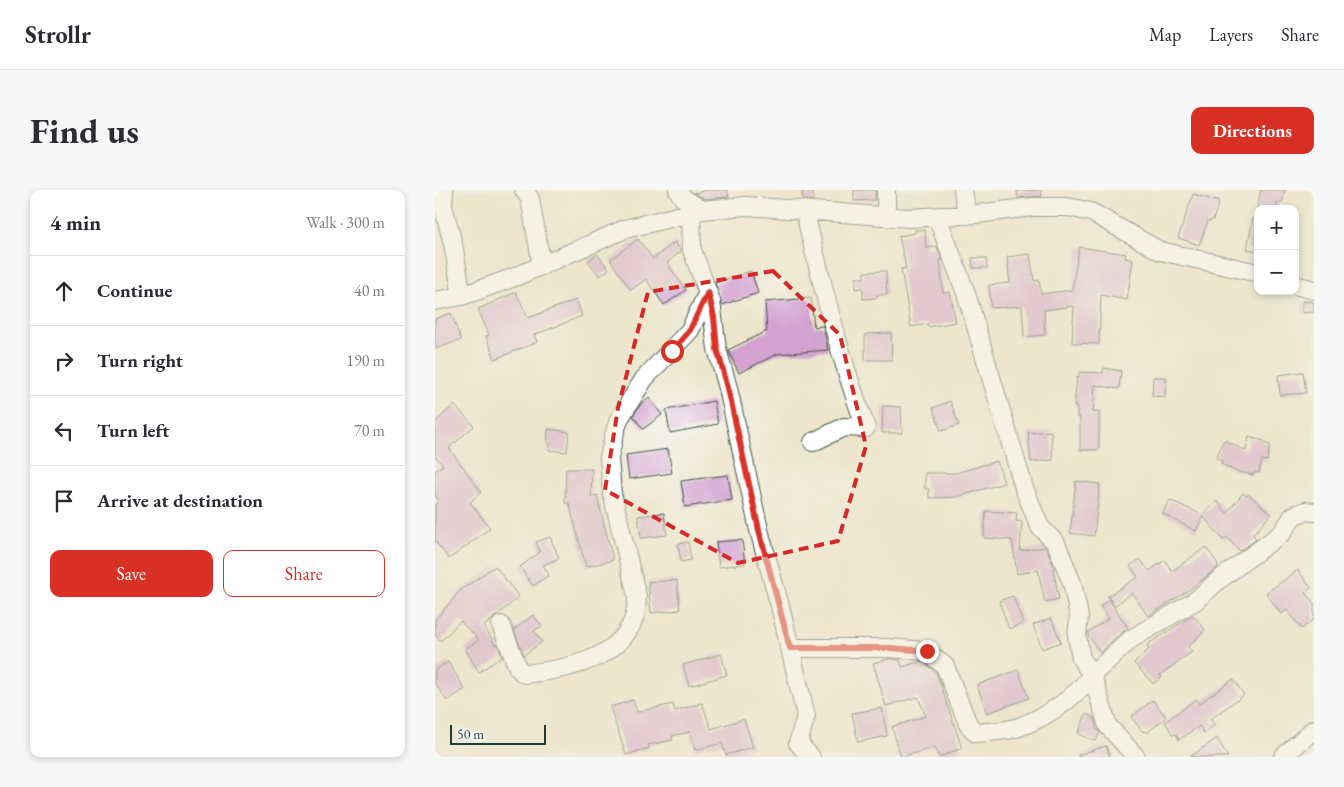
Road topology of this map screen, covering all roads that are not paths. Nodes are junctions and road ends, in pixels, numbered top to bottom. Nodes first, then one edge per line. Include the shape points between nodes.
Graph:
1 (444, 190) edge
2 (524, 190) edge
3 (885, 190) edge
4 (963, 190) edge
5 (686, 205) edge
6 (805, 212) junction
7 (967, 215) junction
8 (937, 216) junction
9 (886, 217) junction
10 (541, 266) junction
11 (1254, 272) edge
12 (1299, 286) edge
13 (1314, 290) edge
14 (708, 292) junction
15 (461, 296) junction
16 (435, 301) edge
17 (813, 442) dead end
18 (1314, 512) edge
19 (501, 625) dead end
20 (790, 648) junction
21 (1091, 675) junction
22 (1314, 729) edge
23 (811, 757) edge
24 (1136, 757) edge
25 (1283, 757) edge

1 - 15 street via 443,206
2 - 10 street via 530,199
3 - 9 street
4 - 7 street
5 - 6 street via 746,206
5 - 10 street
5 - 14 street via 692,250
6 - 9 street
6 - 17 street via 826,304 866,428 844,426
7 - 8 street
7 - 11 street via 1032,207 1076,209 1091,212 1160,251
8 - 9 street
8 - 21 street via 966,293 1025,488 1040,527 1055,544 1072,583 1079,616 1077,636 1081,658
10 - 15 street
12 - 13 street
14 - 19 street via 690,330 644,378 619,419 614,435 609,458 612,494 637,596 637,612 632,626 615,645 589,661 524,674 518,668
14 - 20 street via 717,349
15 - 16 street
18 - 21 street via 1305,511 1293,516 1281,533 1195,601 1131,638
20 - 21 street via 927,651 945,666 967,724 976,733 1019,727 1059,707 1083,687
20 - 23 street via 806,716 798,743
21 - 24 street via 1108,726
22 - 25 street

